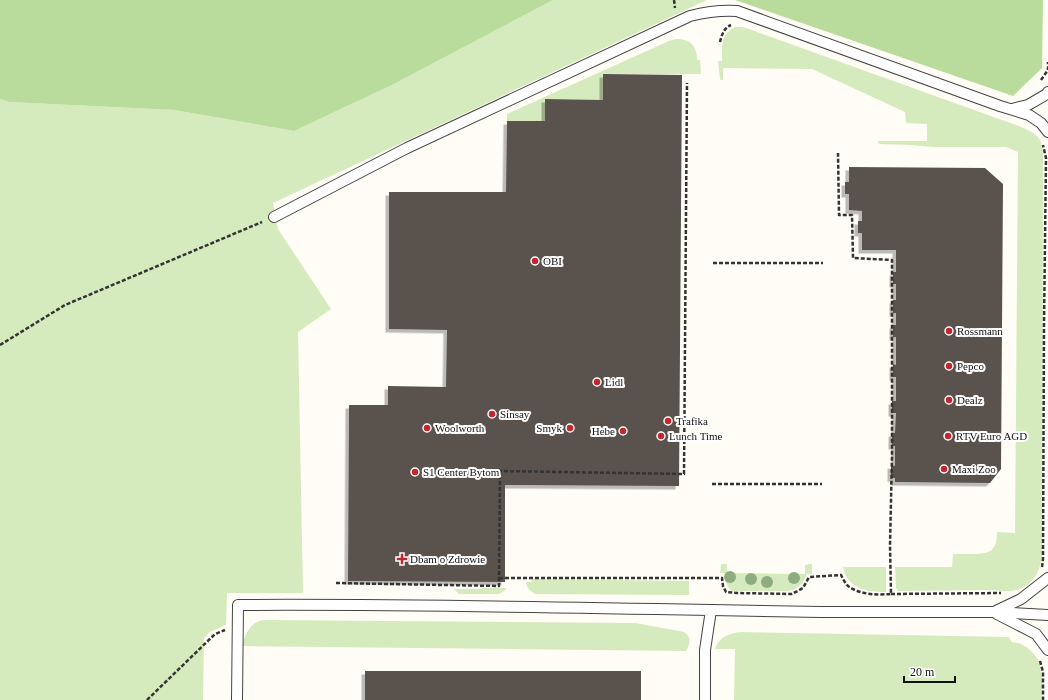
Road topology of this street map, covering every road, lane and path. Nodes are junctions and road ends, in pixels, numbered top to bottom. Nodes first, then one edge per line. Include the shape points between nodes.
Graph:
1 (687, 83) dead end
2 (1048, 92) edge
3 (1012, 109) junction
4 (1048, 132) edge
5 (1043, 144) dead end
6 (838, 153) dead end
7 (274, 217) joint
8 (713, 263) dead end
9 (823, 263) dead end
10 (0, 345) edge
11 (712, 484) dead end
12 (822, 484) dead end
13 (1043, 559) dead end
14 (500, 578) junction
15 (1048, 578) edge
16 (336, 583) dead end
17 (990, 593) dead end
18 (891, 594) junction
19 (711, 610) junction
20 (994, 612) junction
21 (1048, 615) edge
22 (238, 624) junction
23 (1048, 650) edge
24 (1039, 658) dead end
25 (146, 700) edge
26 (237, 700) edge
27 (705, 700) edge
28 (1043, 700) edge

1 - 14 path via 684,474 500,471
2 - 3 lane via 1028,105
3 - 4 lane via 1029,115 1041,123
3 - 7 lane via 737,11 705,12 690,16 407,148
5 - 13 path via 1046,158
6 - 18 path via 839,215 852,215 854,258 892,260
7 - 10 path via 65,305
8 - 9 path
11 - 12 path
14 - 16 path via 499,586
14 - 18 path via 722,578 726,592 792,594 803,588 809,577 841,575 846,585 858,592
15 - 20 lane via 1021,599
17 - 18 path
19 - 20 lane
19 - 22 lane via 238,605
19 - 27 lane via 705,650
20 - 21 lane
20 - 23 lane via 1036,634
22 - 25 path via 215,634
22 - 26 lane
24 - 28 path via 1043,672

